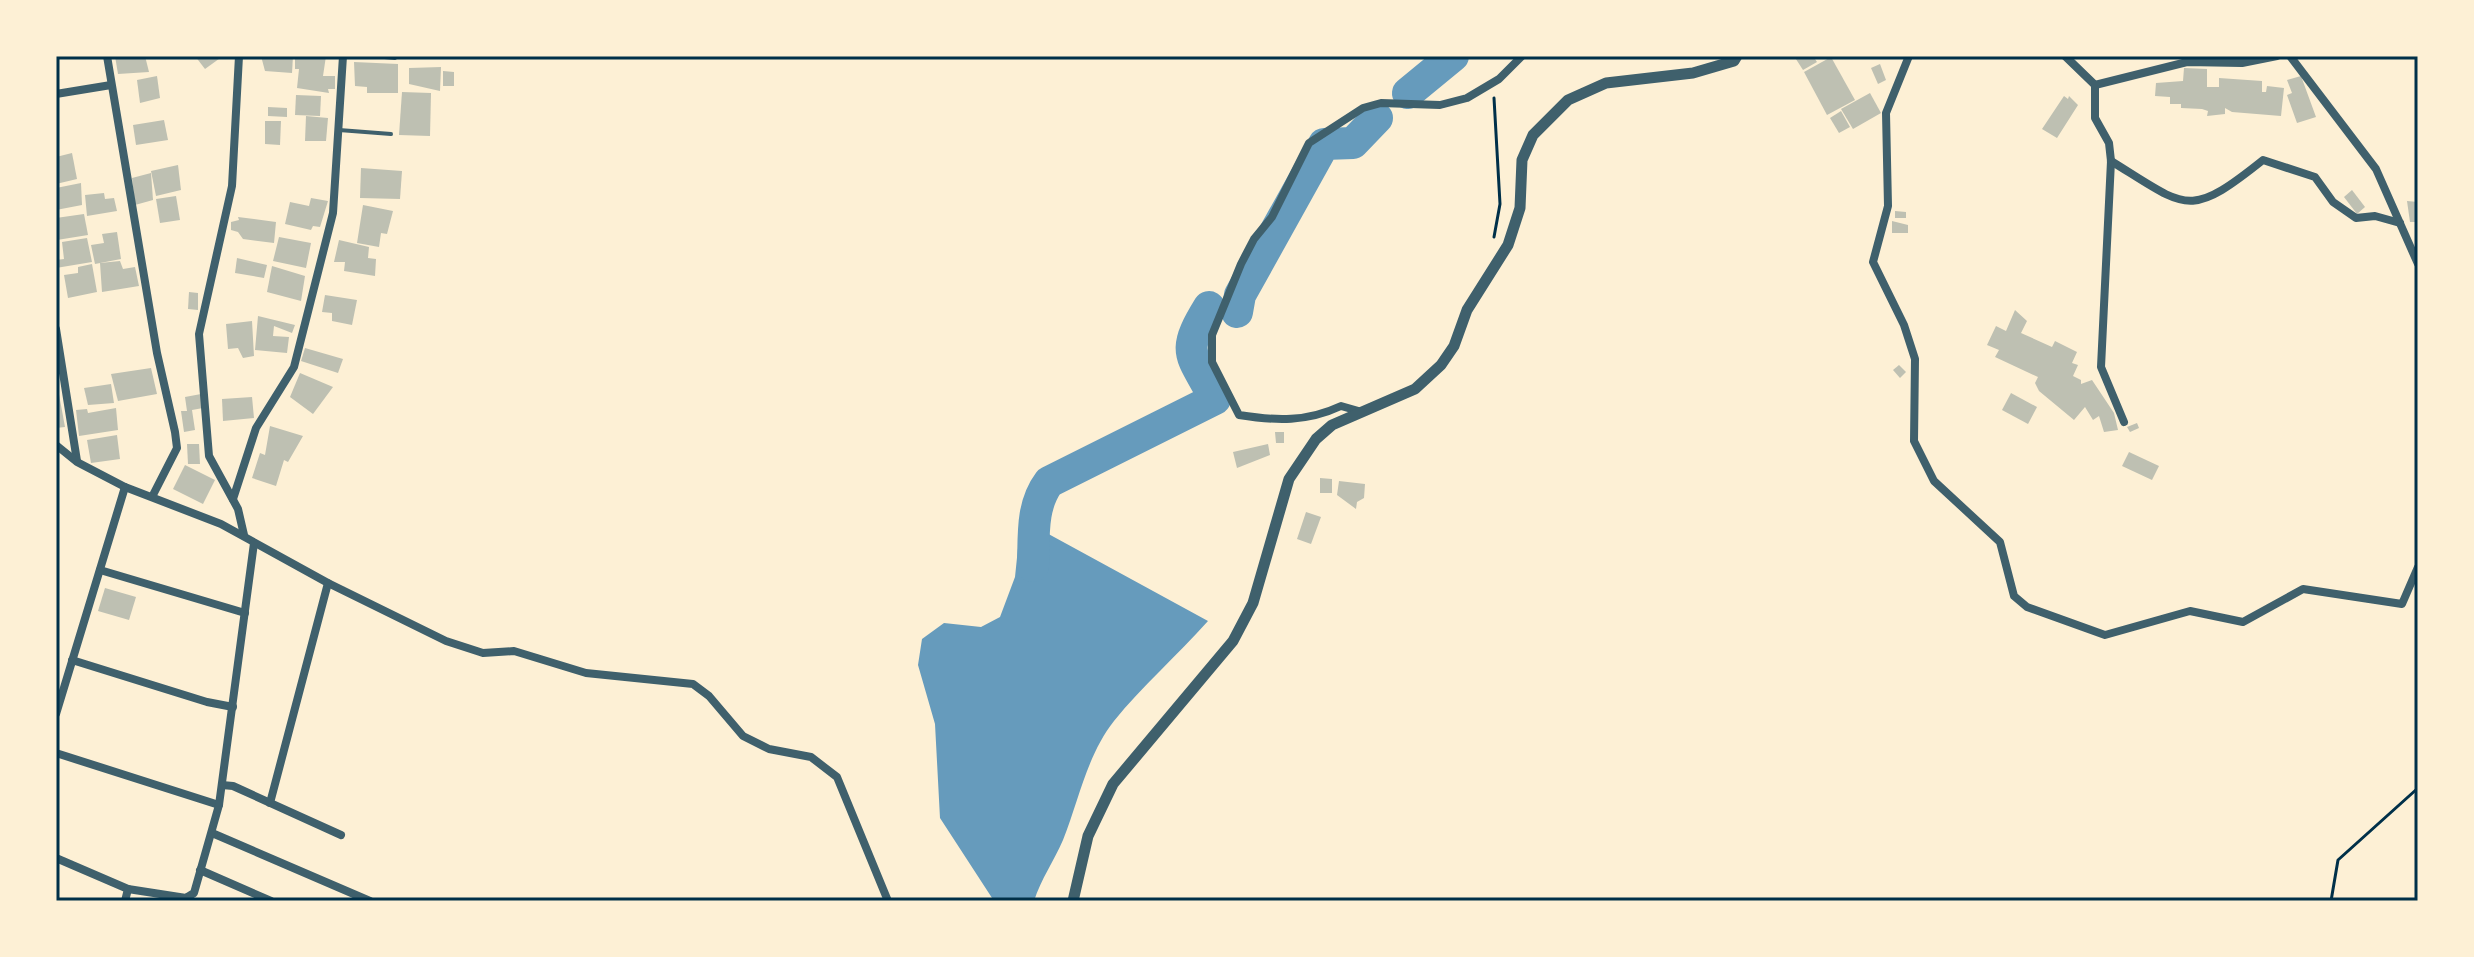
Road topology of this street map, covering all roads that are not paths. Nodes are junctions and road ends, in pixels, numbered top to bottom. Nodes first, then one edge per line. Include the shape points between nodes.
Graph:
1 (107, 56) edge
2 (239, 56) edge
3 (343, 56) edge
4 (374, 56) edge
5 (1522, 56) edge
6 (1737, 56) edge
7 (1909, 56) edge
8 (2065, 56) edge
9 (2277, 56) edge
10 (2290, 56) edge
11 (395, 58) edge
12 (111, 85) junction
13 (2095, 85) junction
14 (56, 94) edge
15 (339, 130) junction
16 (391, 134) dead end
17 (2111, 161) junction
18 (2400, 223) junction
19 (2418, 264) edge
20 (56, 329) edge
21 (1363, 412) junction
22 (2124, 422) dead end
23 (56, 445) edge
24 (77, 462) junction
25 (125, 487) junction
26 (153, 495) junction
27 (233, 499) junction
28 (244, 535) junction
29 (254, 543) junction
30 (2418, 567) edge
31 (100, 570) junction
32 (328, 583) junction
33 (245, 613) junction
34 (72, 660) junction
35 (233, 707) junction
36 (56, 714) edge
37 (56, 753) edge
38 (222, 785) junction
39 (270, 803) junction
40 (219, 805) junction
41 (212, 833) junction
42 (341, 835) dead end
43 (56, 858) edge
44 (200, 870) junction
45 (128, 889) junction
46 (183, 899) edge
47 (125, 901) edge
48 (271, 901) edge
49 (370, 901) edge
50 (888, 901) edge
51 (1073, 901) edge

1 - 12 street
2 - 27 street via 232,186 199,334 209,456
3 - 15 street
4 - 11 lane
5 - 21 street via 1499,79 1467,98 1440,105 1381,103 1363,108 1309,143 1272,217 1248,251 1218,318 1210,353 1239,415 1273,421 1318,417 1341,406
6 - 21 street via 1693,73 1606,83 1568,100 1533,135 1522,160 1520,208 1508,245 1467,310 1454,346 1415,389
7 - 30 street via 1886,113 1888,206 1873,262 1915,359 1914,441 1934,481 2000,542 2014,596 2027,607 2105,635 2190,611 2243,622 2303,589 2402,604
8 - 13 street
9 - 13 street via 2242,63 2187,62
10 - 18 street via 2376,169
12 - 14 street
12 - 26 street via 177,448
13 - 17 street via 2095,118 2109,143
15 - 16 lane
15 - 27 street via 333,213 294,367 256,428
17 - 18 street via 2174,200 2192,203 2208,198 2263,160 2315,177 2333,202 2356,218 2375,216
17 - 22 street via 2101,367
18 - 19 street
20 - 24 street
21 - 51 street via 1332,425 1298,461 1253,603 1233,641 1113,784 1088,836
23 - 24 street
24 - 25 street
25 - 26 street
25 - 31 street
26 - 28 street
27 - 28 street
28 - 29 street
29 - 32 street
29 - 33 street
31 - 33 street
31 - 34 street
32 - 39 street
32 - 50 street via 446,641 483,653 514,651 586,673 693,684 743,736 769,749 811,757 837,777
33 - 35 street
34 - 35 street
34 - 36 street
35 - 38 street
37 - 40 street
38 - 39 street
38 - 40 street
39 - 42 street
40 - 41 street
41 - 44 street
41 - 49 street
43 - 45 street
44 - 46 street via 194,893
44 - 48 street
45 - 46 street
45 - 47 street

